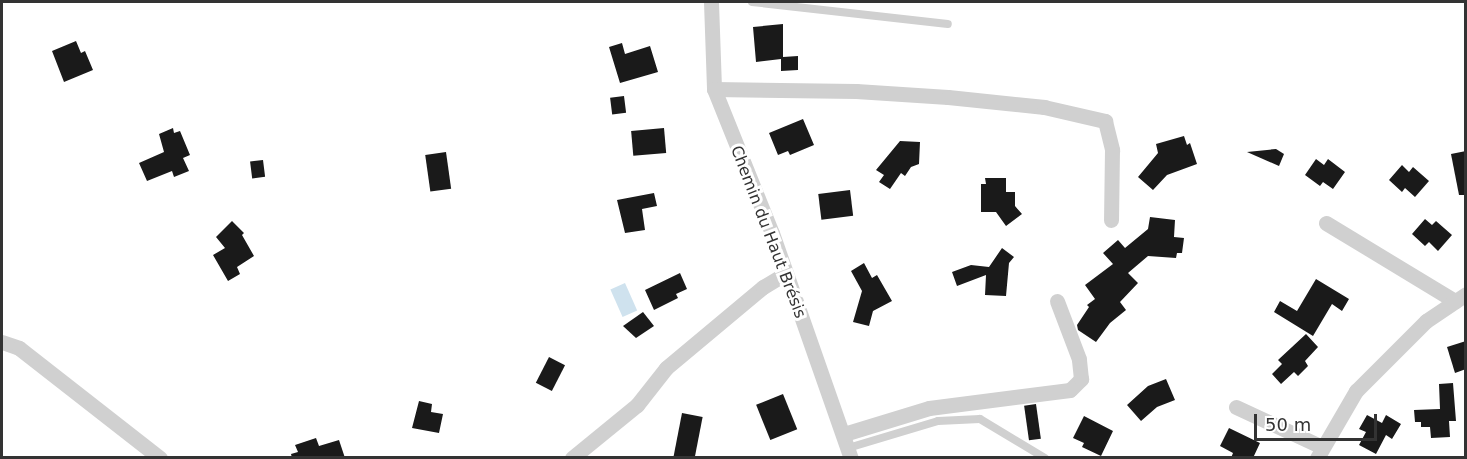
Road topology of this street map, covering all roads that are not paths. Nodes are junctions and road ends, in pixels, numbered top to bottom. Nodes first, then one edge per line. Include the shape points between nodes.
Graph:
1 (711, 2) edge
2 (752, 2) edge
3 (948, 24) dead end
4 (714, 88) junction
5 (1112, 220) dead end
6 (1326, 223) dead end
7 (785, 274) junction
8 (1460, 297) edge
9 (1057, 301) dead end
10 (2, 342) edge
11 (1236, 407) dead end
12 (848, 447) edge
13 (1320, 452) edge
14 (160, 458) edge
15 (572, 458) edge
16 (1045, 458) edge

1 - 4 street, Chemin du Haut Brésis
2 - 3 lane
4 - 5 street via 948,97 1044,107 1105,122 1112,150
4 - 7 street, Chemin du Haut Brésis
6 - 8 street
7 - 12 street, Chemin du Haut Brésis
7 - 15 street via 763,286 666,368 637,405
8 - 13 street via 1426,321 1356,391
9 - 12 street via 1079,359 1081,379 1070,390 929,408
10 - 14 street via 19,348
11 - 13 street
12 - 16 lane via 938,421 980,419

